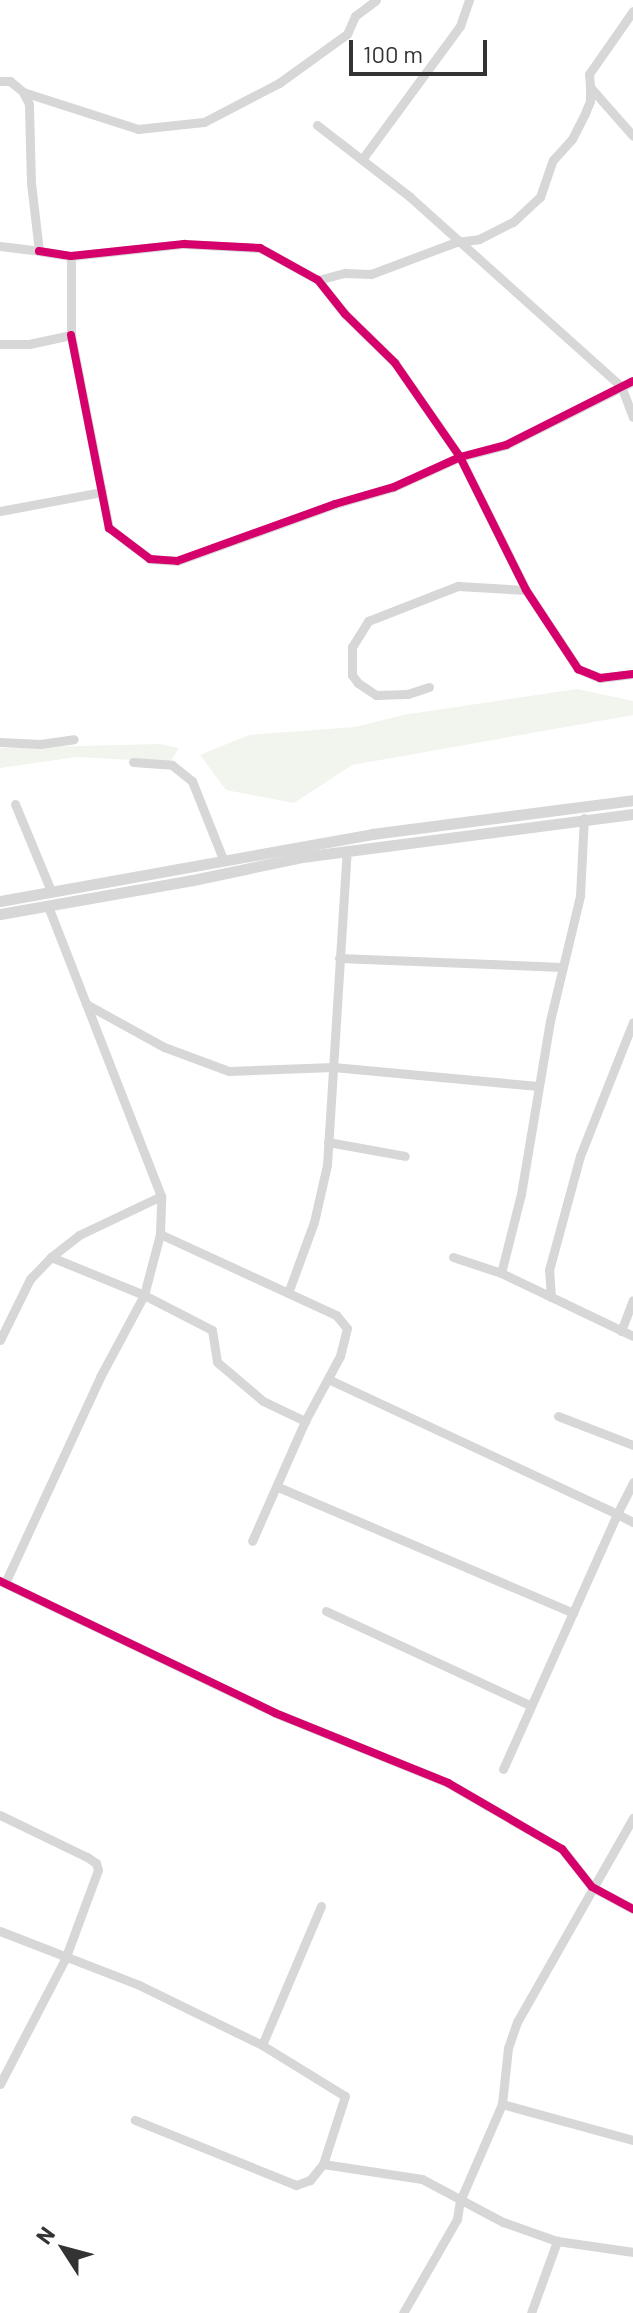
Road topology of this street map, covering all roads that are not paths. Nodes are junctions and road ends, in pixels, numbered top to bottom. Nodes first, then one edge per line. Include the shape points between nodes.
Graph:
1 (376, 0) edge
2 (469, 0) edge
3 (633, 11) edge
4 (0, 81) edge
5 (590, 87) junction
6 (23, 92) junction
7 (317, 125) dead end
8 (633, 136) edge
9 (363, 158) junction
10 (456, 242) junction
11 (0, 246) edge
12 (39, 251) junction
13 (71, 256) junction
14 (318, 280) junction
15 (71, 335) junction
16 (0, 344) edge
17 (633, 381) edge
18 (621, 386) junction
19 (633, 417) edge
20 (460, 457) junction
21 (102, 492) junction
22 (0, 511) edge
23 (526, 590) junction
24 (633, 674) edge
25 (429, 687) dead end
26 (74, 739) dead end
27 (0, 742) edge
28 (133, 762) dead end
29 (633, 800) edge
30 (15, 804) dead end
31 (633, 814) edge
32 (584, 818) junction
33 (347, 851) junction
34 (223, 859) junction
35 (51, 891) junction
36 (0, 901) edge
37 (48, 906) junction
38 (0, 914) edge
39 (339, 958) junction
40 (562, 967) junction
41 (86, 1004) junction
42 (633, 1022) edge
43 (333, 1067) junction
44 (538, 1086) junction
45 (328, 1142) junction
46 (405, 1156) dead end
47 (161, 1196) junction
48 (160, 1234) junction
49 (51, 1257) junction
50 (453, 1257) dead end
51 (501, 1273) junction
52 (288, 1293) junction
53 (144, 1295) junction
54 (551, 1297) junction
55 (633, 1300) edge
56 (621, 1331) junction
57 (633, 1336) edge
58 (0, 1340) edge
59 (328, 1379) junction
60 (558, 1416) dead end
61 (305, 1421) junction
62 (633, 1445) edge
63 (633, 1482) edge
64 (278, 1487) junction
65 (617, 1514) junction
66 (633, 1522) edge
67 (252, 1541) dead end
68 (3, 1582) edge
69 (326, 1611) dead end
70 (573, 1613) junction
71 (529, 1705) junction
72 (503, 1769) dead end
73 (0, 1815) edge
74 (633, 1818) edge
75 (592, 1887) junction
76 (321, 1906) dead end
77 (633, 1909) edge
78 (0, 1931) edge
79 (65, 1959) junction
80 (262, 2045) junction
81 (0, 2084) edge
82 (502, 2104) junction
83 (135, 2120) dead end
84 (633, 2140) edge
85 (323, 2164) junction
86 (460, 2201) junction
87 (557, 2241) junction
88 (633, 2252) edge
89 (403, 2313) edge
90 (531, 2313) edge

1 - 6 street via 355,16 347,34 279,83 204,122 138,129
2 - 9 street via 460,26
3 - 5 street via 589,74
4 - 6 street via 10,81
5 - 8 street
5 - 10 street via 585,113 553,160 540,197 513,222 479,239
6 - 12 street via 29,104
7 - 9 street
9 - 10 street
10 - 14 street via 371,274
10 - 18 street
11 - 12 street
12 - 13 street
13 - 14 street via 184,244 260,248
13 - 15 street
14 - 20 street via 395,363
15 - 16 street
15 - 21 street
17 - 18 street
18 - 19 street
18 - 20 street via 506,445
20 - 21 street via 394,487 177,561 150,559 109,528
20 - 23 street
21 - 22 street
23 - 24 street via 578,669 600,678
23 - 25 street via 458,586 368,621 352,647 352,675 358,683 376,695
26 - 27 street
28 - 34 street via 172,765 192,781
29 - 34 street
30 - 35 street
31 - 32 street
32 - 33 street
32 - 40 street via 580,896
33 - 37 street
33 - 39 street
34 - 35 street
35 - 36 street
37 - 38 street
37 - 41 street
39 - 40 street
39 - 43 street
40 - 44 street
41 - 43 street via 164,1047 229,1071
41 - 47 street
42 - 54 street via 580,1156 549,1270
43 - 44 street
43 - 45 street
44 - 51 street via 521,1194
45 - 46 street
45 - 52 street via 314,1222
47 - 48 street
47 - 49 street via 79,1235
48 - 52 street
48 - 53 street
49 - 53 street
49 - 58 street via 30,1279
50 - 51 street
51 - 54 street
52 - 59 street via 345,1323 346,1342
53 - 61 street via 212,1330 217,1362 263,1401
53 - 68 street
54 - 56 street
55 - 56 street
56 - 57 street
59 - 61 street
59 - 65 street
60 - 62 street
61 - 64 street
63 - 65 street
64 - 67 street
64 - 70 street
65 - 66 street
65 - 70 street
68 - 75 street via 275,1713 448,1783 562,1849
69 - 71 street
70 - 71 street
71 - 72 street
73 - 79 street via 96,1863 97,1882
74 - 75 street
75 - 77 street
75 - 82 street via 517,2022 508,2048
76 - 80 street
78 - 79 street
79 - 80 street via 104,1969
79 - 81 street
80 - 85 street via 345,2096
82 - 84 street
82 - 86 street
83 - 85 street via 296,2185 310,2180
85 - 86 street via 422,2179
86 - 87 street
86 - 89 street via 457,2219
87 - 88 street
87 - 90 street

